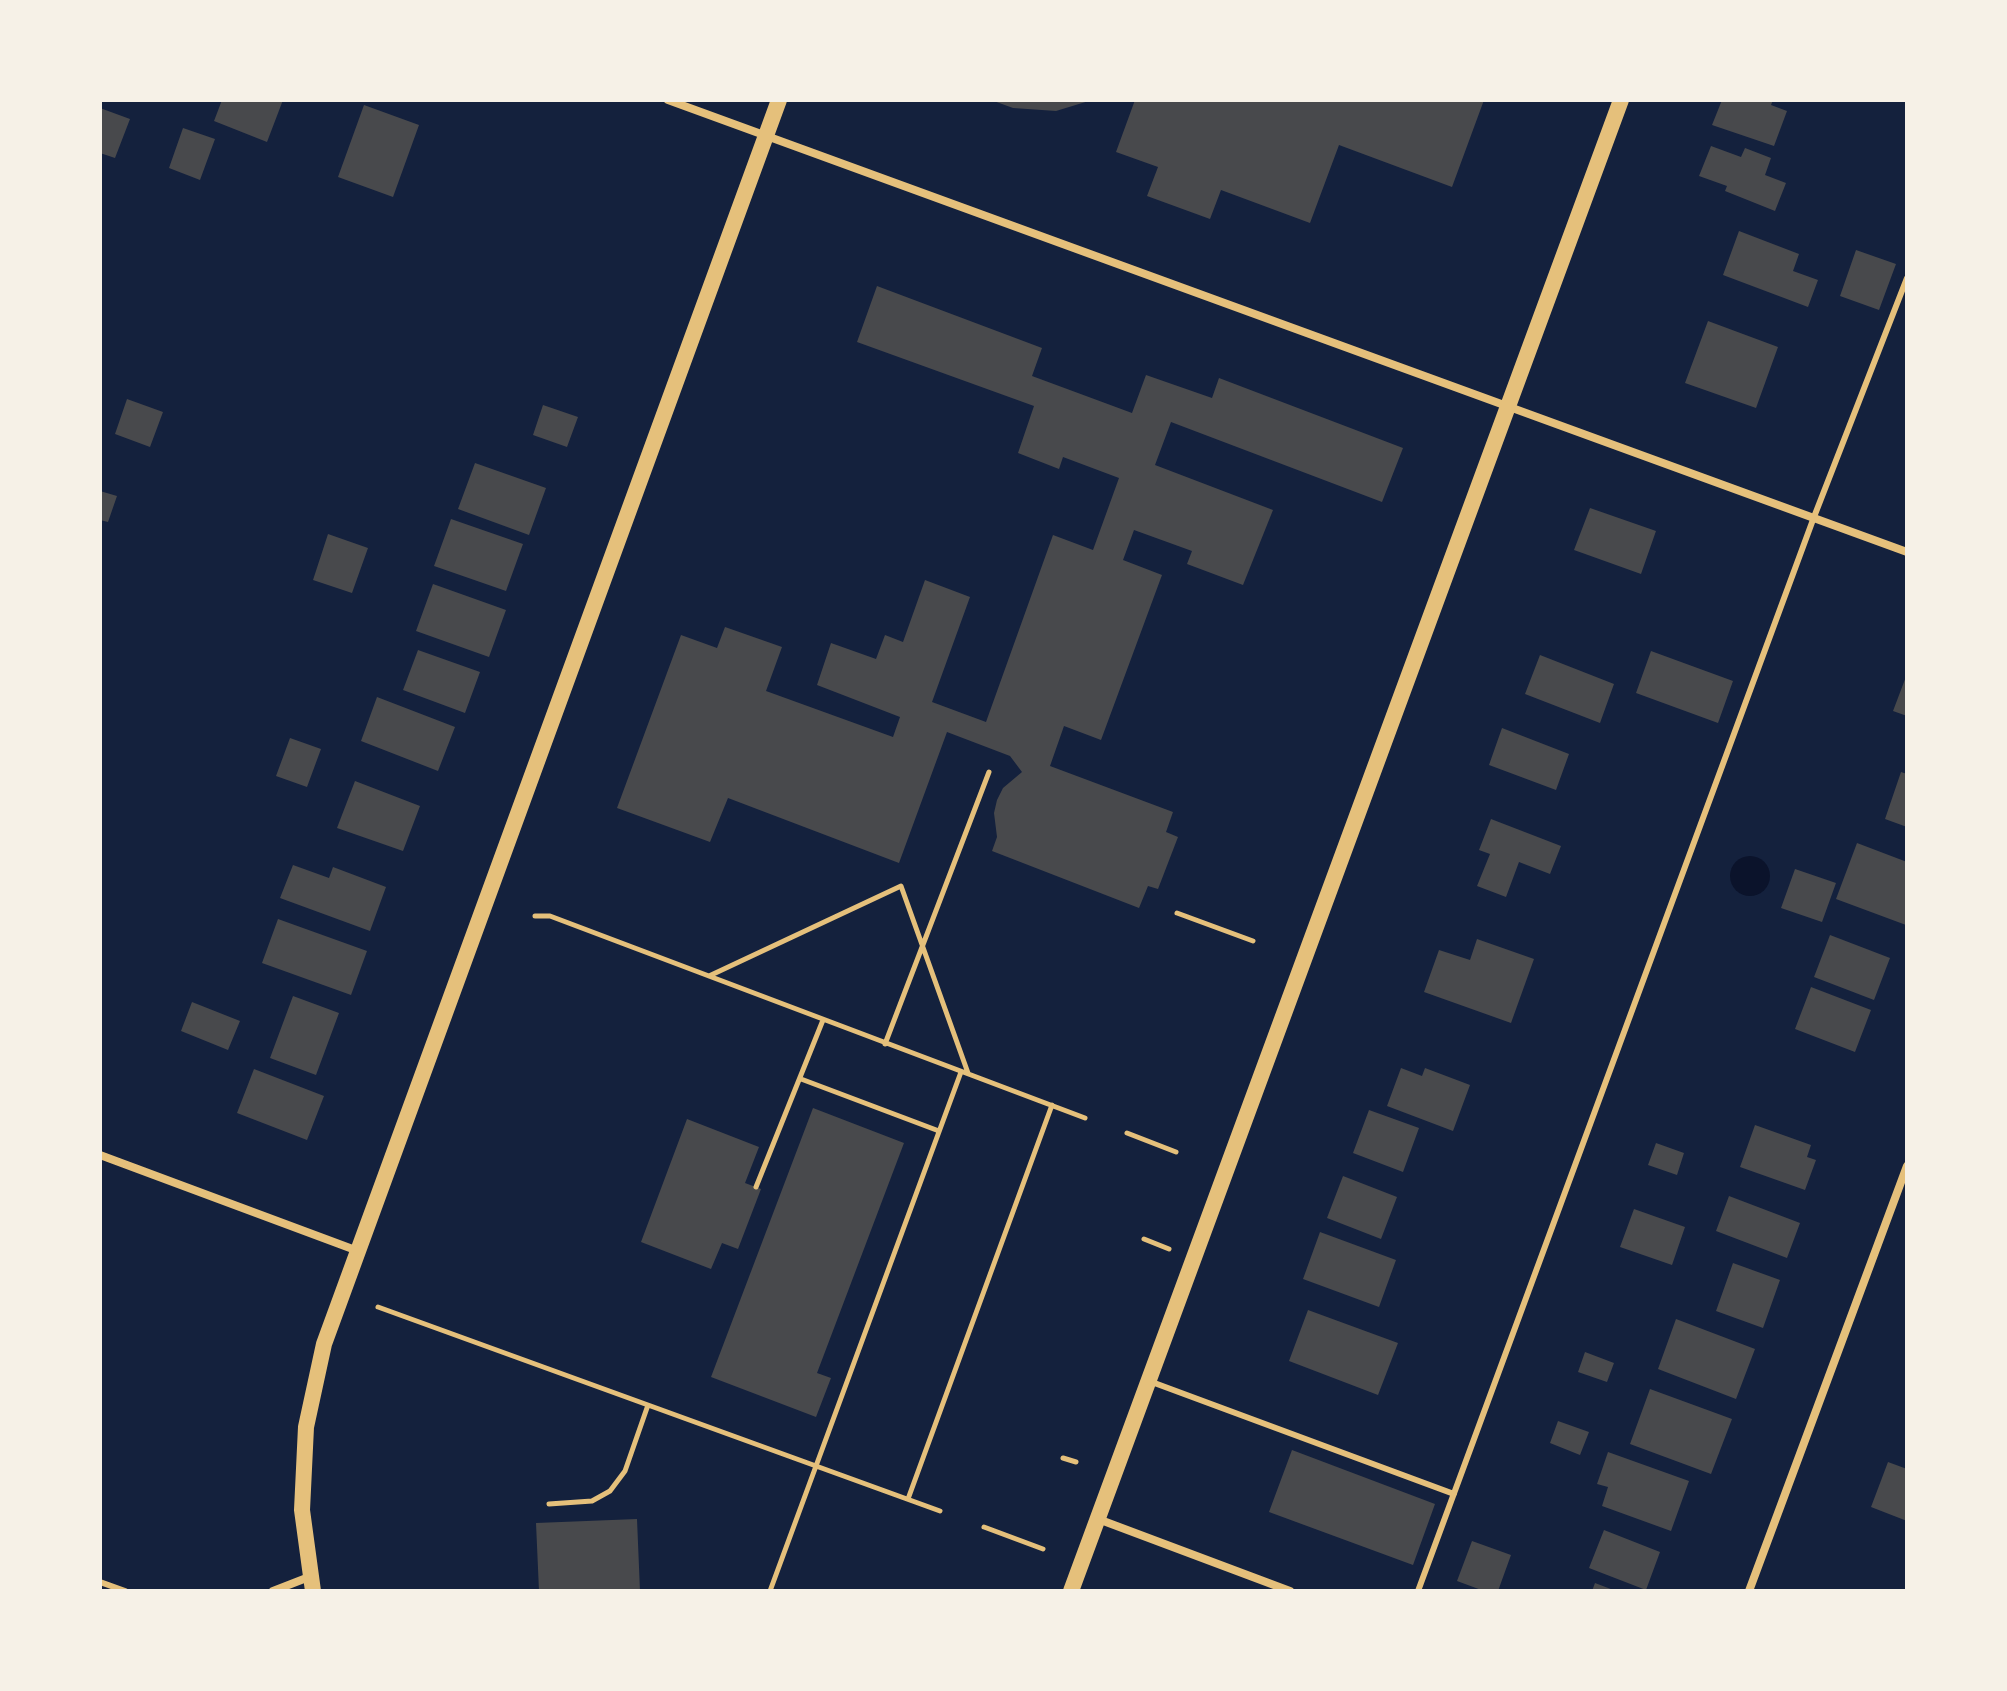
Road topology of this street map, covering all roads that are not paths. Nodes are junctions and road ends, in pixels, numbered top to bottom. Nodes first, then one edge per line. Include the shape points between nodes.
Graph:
1 (668, 100) edge
2 (779, 100) edge
3 (1621, 100) edge
4 (766, 135) junction
5 (1907, 278) edge
6 (1508, 404) junction
7 (1814, 517) junction
8 (1907, 552) edge
9 (100, 1155) edge
10 (1907, 1166) edge
11 (358, 1251) junction
12 (1149, 1381) junction
13 (1454, 1494) junction
14 (1098, 1519) junction
15 (100, 1582) edge
16 (311, 1584) edge
17 (125, 1591) edge
18 (273, 1591) edge
19 (1071, 1591) edge
20 (1290, 1591) edge
21 (1418, 1591) edge
22 (1749, 1591) edge

1 - 4 street
2 - 4 main road
3 - 6 main road
4 - 6 street
4 - 11 main road
5 - 7 lane
6 - 7 street
6 - 12 main road
7 - 8 street
7 - 13 lane
9 - 11 street
10 - 22 street
11 - 16 main road via 324,1344 306,1427 302,1510
12 - 13 lane
12 - 14 main road
13 - 21 lane
14 - 19 main road
14 - 20 street
15 - 17 lane
16 - 18 street

